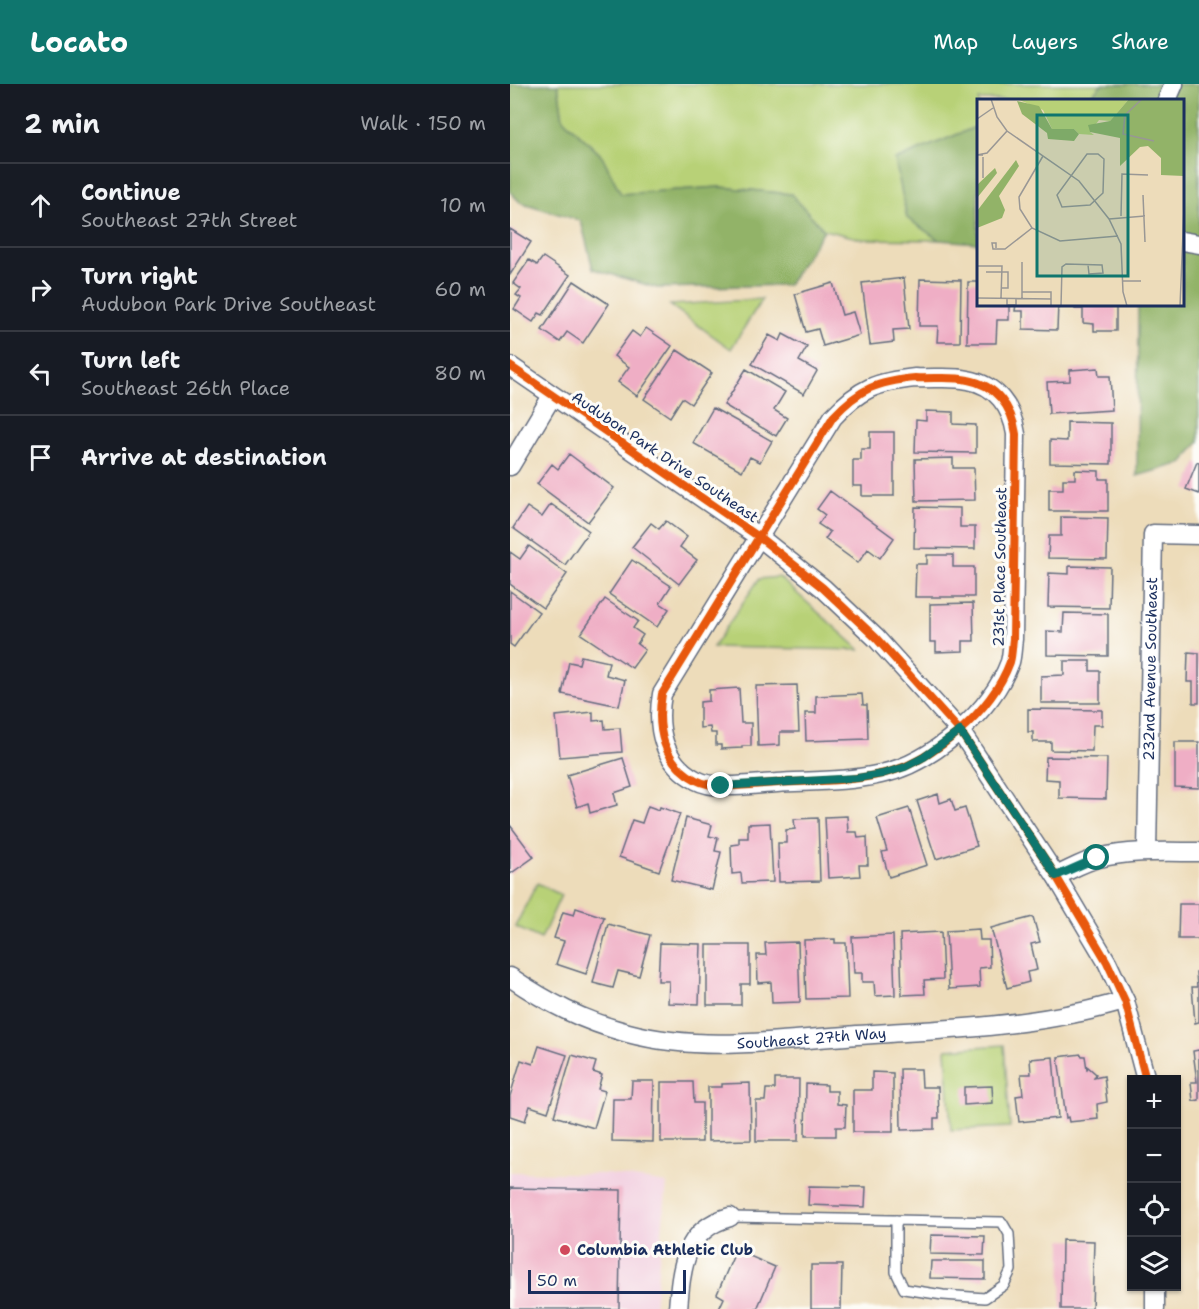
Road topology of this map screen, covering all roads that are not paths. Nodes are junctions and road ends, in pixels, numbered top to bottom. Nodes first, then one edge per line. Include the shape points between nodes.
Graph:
1 (1174, 84) edge
2 (1167, 99) edge
3 (1184, 241) edge
4 (1199, 244) edge
5 (510, 366) edge
6 (552, 396) junction
7 (510, 466) edge
8 (1199, 535) edge
9 (759, 537) junction
10 (960, 731) junction
11 (1147, 851) junction
12 (1199, 852) edge
13 (1056, 876) junction
14 (510, 977) edge
15 (1125, 1001) junction
16 (1145, 1075) edge
17 (730, 1217) joint
18 (896, 1220) junction
19 (1155, 1291) edge
20 (986, 1298) junction
21 (678, 1309) edge
22 (985, 1309) edge
23 (1155, 1309) edge

1 - 2 street
3 - 4 street
5 - 6 street, Audubon Park Drive Southeast
6 - 7 street
6 - 9 street, Audubon Park Drive Southeast
8 - 11 street, 232nd Avenue Southeast via 1153,534
9 - 10 street, Audubon Park Drive Southeast via 823,588 876,638
9 - 10 street, 231st Place Southeast via 662,694 658,711 660,733 669,756 685,773 698,782 721,786 857,778 905,767
9 - 10 street, 231st Place Southeast via 849,399 887,381 915,378 968,380 994,393 1009,408 1016,434 1011,659 988,699
10 - 13 street, Audubon Park Drive Southeast
11 - 12 street
11 - 13 street via 1097,858
13 - 15 street, Audubon Park Drive Southeast via 1107,962
14 - 15 street, Southeast 27th Way via 580,1018 630,1034 728,1045 1020,1022 1076,1014
15 - 16 street, Audubon Park Drive Southeast
17 - 18 lane
17 - 21 street via 716,1220 694,1239 681,1276
18 - 20 lane via 896,1272 904,1290
18 - 20 lane via 1002,1222 1009,1234 1011,1270 1004,1285
19 - 23 street
20 - 22 lane

